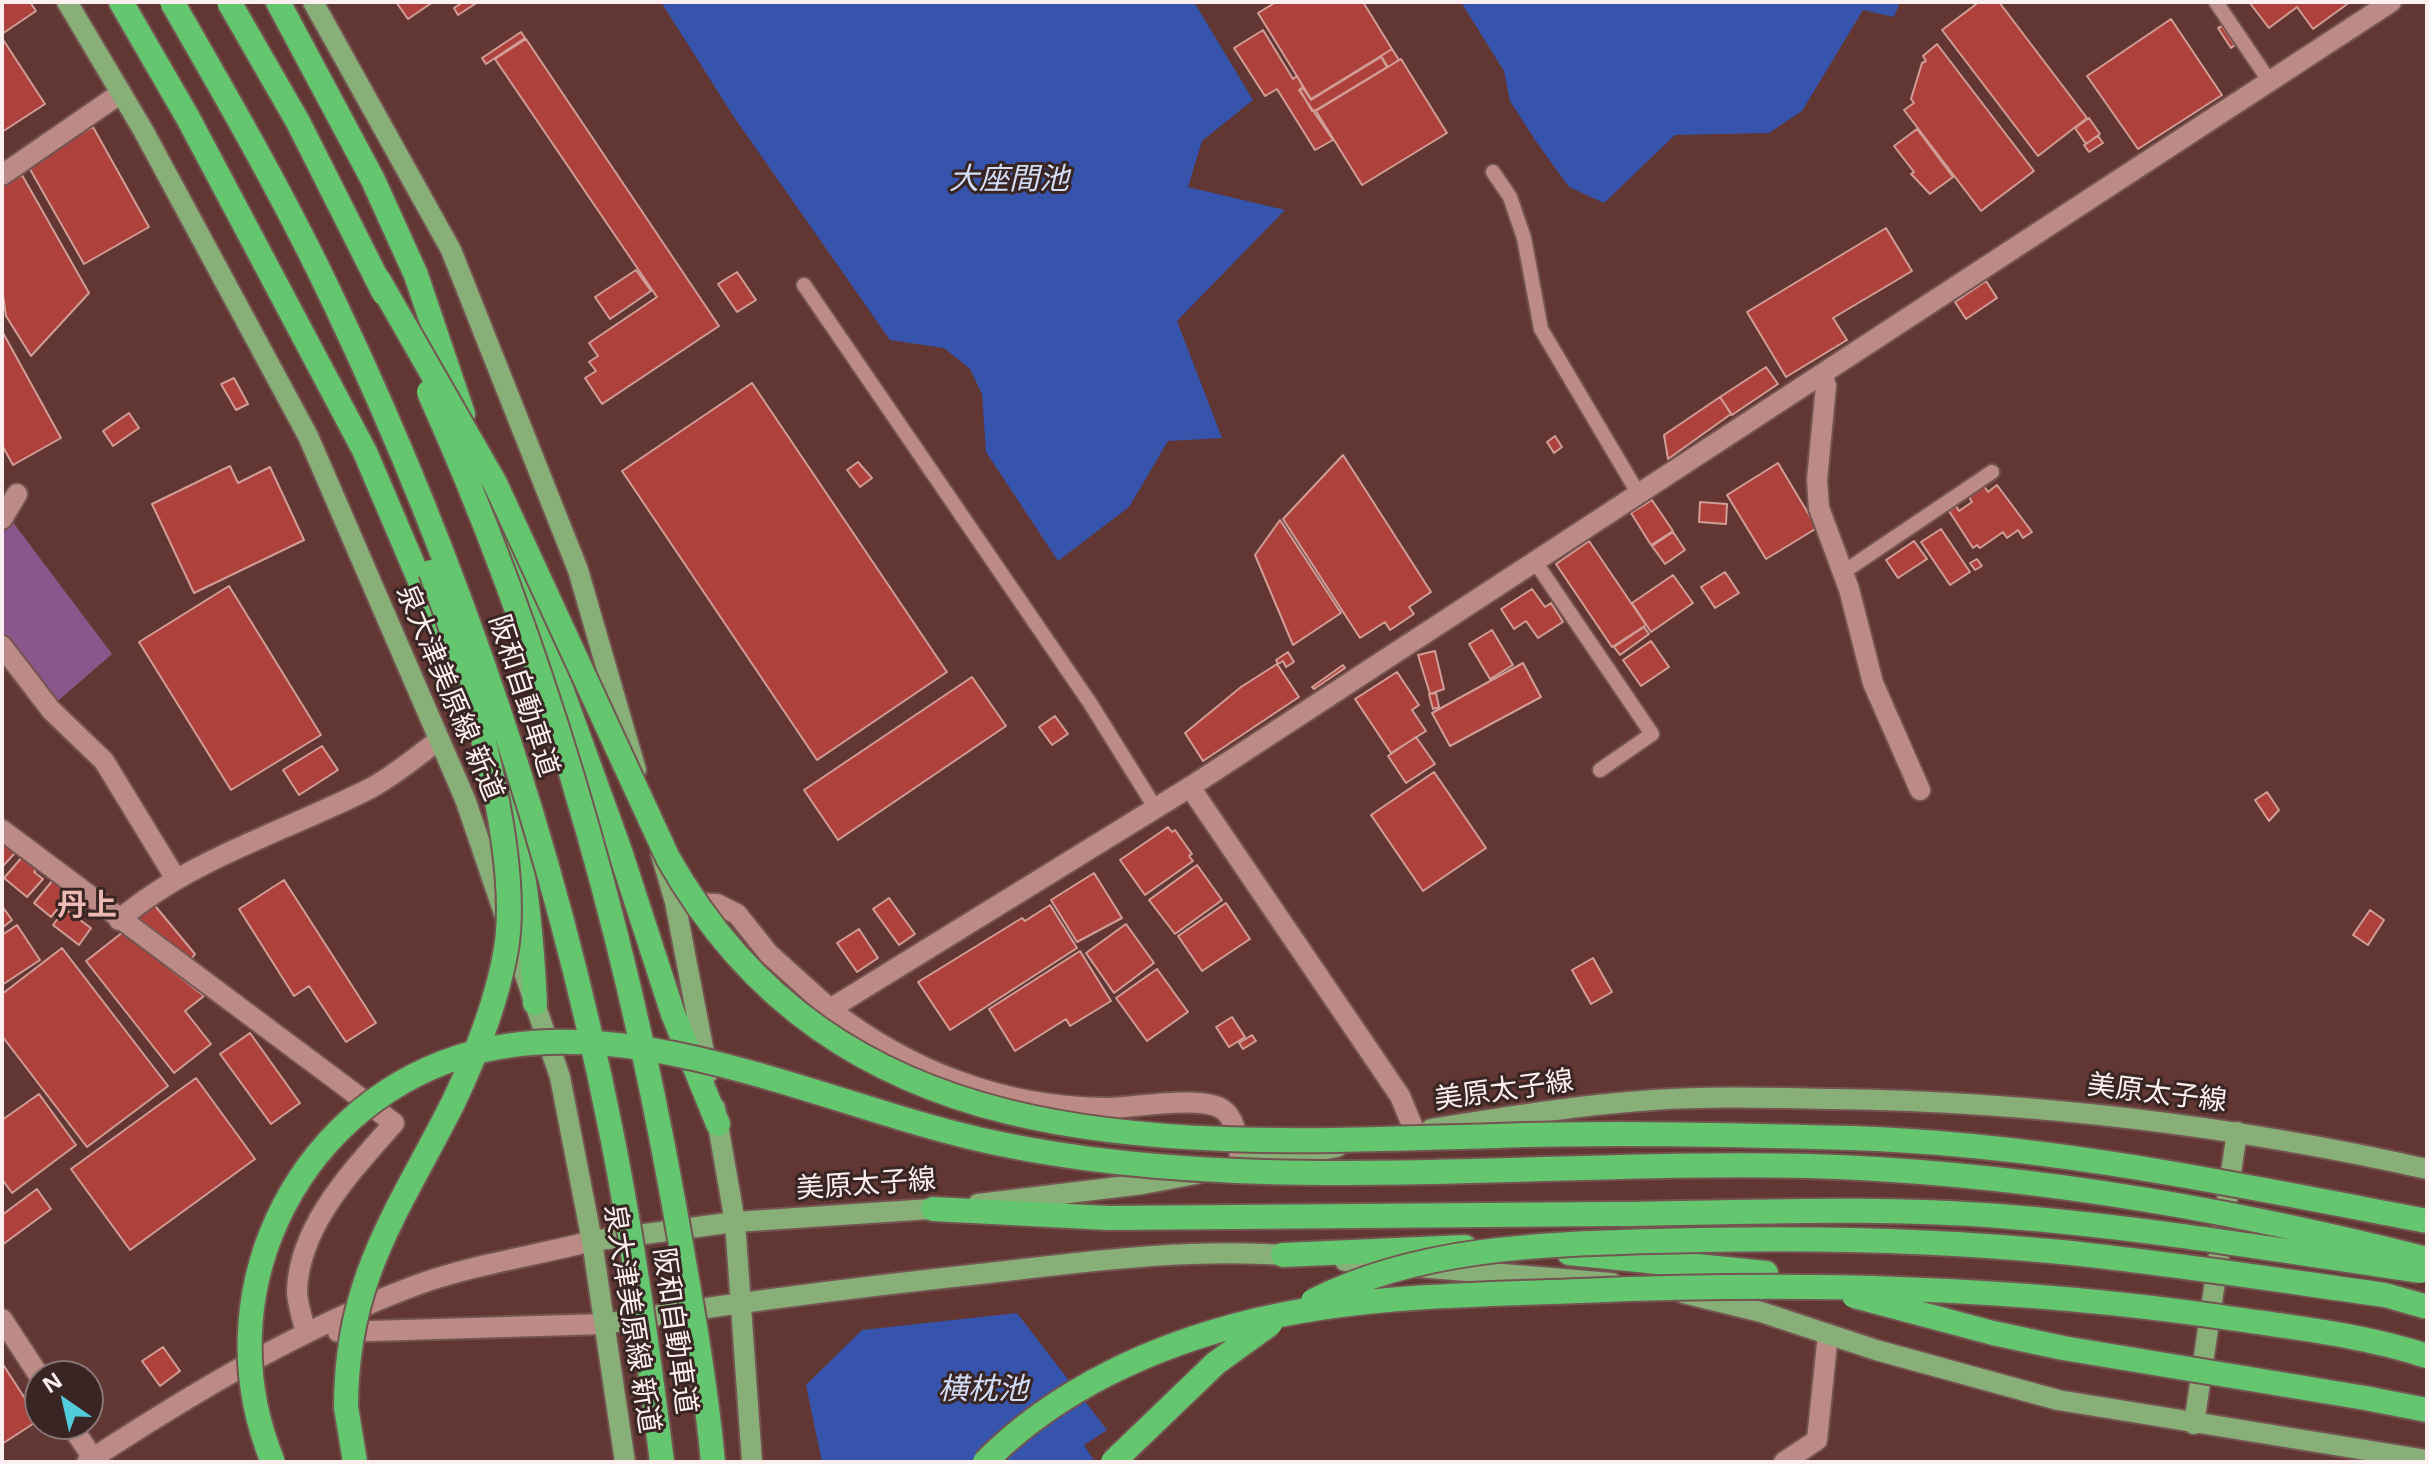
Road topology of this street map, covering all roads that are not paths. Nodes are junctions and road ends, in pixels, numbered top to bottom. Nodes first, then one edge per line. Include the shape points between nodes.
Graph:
1 (67, 2) edge
2 (121, 2) edge
3 (172, 2) edge
4 (229, 2) edge
5 (278, 2) edge
6 (313, 2) edge
7 (2216, 2) edge
8 (2391, 2) edge
9 (2270, 82) junction
10 (121, 93) junction
11 (1493, 172) dead end
12 (2, 175) edge
13 (378, 279) junction
14 (804, 285) dead end
15 (335, 303) junction
16 (1823, 376) junction
17 (1992, 472) dead end
18 (1638, 493) junction
19 (17, 494) dead end
20 (2, 519) edge
21 (1534, 560) junction
22 (1842, 573) junction
23 (2, 646) edge
24 (439, 740) junction
25 (1600, 770) dead end
26 (1190, 787) junction
27 (1920, 790) dead end
28 (1156, 809) junction
29 (2, 830) edge
30 (176, 879) junction
31 (675, 902) junction
32 (119, 920) junction
33 (535, 1003) junction
34 (830, 1009) junction
35 (718, 1124) junction
36 (1415, 1132) junction
37 (2237, 1132) junction
38 (1241, 1165) junction
39 (2427, 1169) edge
40 (933, 1209) junction
41 (2427, 1221) edge
42 (735, 1222) junction
43 (592, 1241) junction
44 (1283, 1255) junction
45 (2427, 1259) edge
46 (2427, 1272) edge
47 (740, 1301) junction
48 (2427, 1307) edge
49 (2, 1319) edge
50 (605, 1324) junction
51 (306, 1333) junction
52 (1828, 1334) junction
53 (2427, 1356) edge
54 (29, 1360) edge
55 (2427, 1410) edge
56 (2194, 1424) junction
57 (79, 1440) edge
58 (90, 1460) edge
59 (2427, 1460) edge
60 (273, 1462) edge
61 (355, 1462) edge
62 (625, 1462) edge
63 (662, 1462) edge
64 (713, 1462) edge
65 (752, 1462) edge
66 (985, 1462) edge
67 (1113, 1462) edge
68 (1784, 1462) edge

1 - 10 main road, 泉大津美原線 新道
2 - 33 highway via 365,452 495,759 517,833 530,906
3 - 15 highway, 阪和自動車道, bridge
4 - 13 highway, 阪和自動車道, bridge
5 - 35 highway via 416,275 673,1014
6 - 31 main road via 451,250 578,570
7 - 9 lane
8 - 9 street
9 - 16 street
10 - 12 street
10 - 24 main road, 泉大津美原線 新道 via 308,436
11 - 18 lane via 1510,197 1524,238 1541,329
13 - 41 highway, bridge via 495,483 691,899 720,940 787,1007 826,1035 906,1078 1000,1112 1104,1129 1249,1140 1527,1135 1857,1138 1990,1148 2127,1167
13 - 64 highway, 阪和自動車道, bridge via 454,449 515,608 616,930 686,1271
14 - 28 lane via 1081,690
15 - 61 highway, bridge via 459,656 499,816 509,907 506,947 483,1030 452,1103 386,1228 354,1315 346,1407
15 - 63 highway, 阪和自動車道, bridge via 470,628 568,948 624,1205
16 - 18 street
16 - 22 street via 1819,508
17 - 22 lane
18 - 21 street
19 - 20 street
21 - 25 lane via 1652,734
21 - 26 street
22 - 27 street via 1873,683
23 - 30 street via 51,710 104,761
24 - 30 street via 372,787
24 - 33 main road, 泉大津美原線 新道 via 465,799
26 - 28 street
26 - 36 street via 1400,1096
28 - 34 street
29 - 32 street
30 - 32 street
31 - 34 street via 717,904 737,914 769,954
31 - 35 main road
32 - 51 street via 394,1123 350,1174 303,1255 297,1293
33 - 43 main road, 泉大津美原線 新道 via 560,1077
34 - 38 street via 908,1061 985,1091 1043,1104 1105,1108 1204,1103 1222,1109 1233,1122
35 - 42 main road
36 - 37 main road, 美原太子線 via 1654,1100 1793,1098 1957,1101
36 - 38 main road, 美原太子線
37 - 39 main road, 美原太子線
37 - 56 main road
38 - 40 main road, 美原太子線 via 1143,1184
40 - 42 main road, 美原太子線
40 - 46 highway, bridge via 1108,1218 1874,1212 1995,1216 2134,1228
42 - 43 main road, 美原太子線
42 - 47 main road
43 - 50 main road, 泉大津美原線 新道
43 - 51 street via 416,1285
44 - 47 main road via 1189,1254 1080,1262
44 - 52 main road via 1574,1277 1685,1294
44 - 55 highway, bridge via 1459,1247 1766,1273 2007,1336
45 - 60 highway, bridge via 2146,1200 1978,1177 1810,1166 1313,1171 1096,1159 936,1130 677,1055 619,1044 542,1043 461,1056 382,1096 346,1124 286,1200 264,1246 252,1295 249,1345 253,1392
47 - 50 main road
47 - 65 main road
48 - 67 highway, bridge via 2385,1295 2042,1251 1708,1239 1507,1249 1419,1262 1374,1275 1287,1314 1216,1363
49 - 54 street
50 - 51 street
50 - 62 main road, 泉大津美原線 新道
51 - 58 street via 210,1384
52 - 56 main road via 2058,1400
52 - 68 street via 1817,1440
53 - 66 highway, bridge via 2377,1340 2152,1306 1923,1287 1746,1284 1430,1297 1326,1306 1253,1321 1138,1359 1039,1416
56 - 59 main road
57 - 58 street

